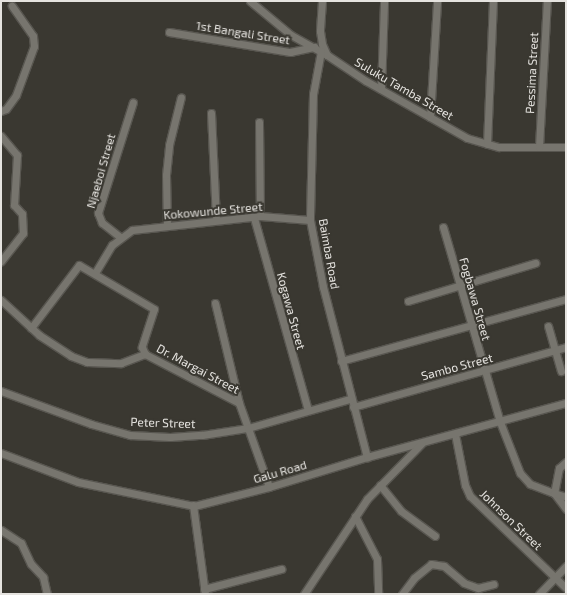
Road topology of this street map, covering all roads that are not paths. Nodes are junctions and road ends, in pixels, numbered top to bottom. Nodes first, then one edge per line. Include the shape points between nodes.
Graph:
1 (250, 1) edge
2 (322, 1) edge
3 (384, 1) edge
4 (438, 1) edge
5 (493, 1) edge
6 (547, 1) edge
7 (12, 6) dead end
8 (170, 32) dead end
9 (314, 47) junction
10 (324, 53) junction
11 (381, 89) junction
12 (181, 97) dead end
13 (133, 102) dead end
14 (1, 111) edge
15 (211, 113) dead end
16 (430, 117) junction
17 (259, 122) dead end
18 (1, 136) edge
19 (487, 144) junction
20 (539, 147) junction
21 (566, 147) edge
22 (257, 217) junction
23 (216, 220) junction
24 (310, 220) junction
25 (167, 226) junction
26 (443, 227) dead end
27 (120, 237) junction
28 (1, 261) edge
29 (535, 263) dead end
30 (95, 273) junction
31 (459, 286) junction
32 (566, 299) edge
33 (1, 300) edge
34 (408, 301) dead end
35 (215, 303) dead end
36 (471, 326) junction
37 (548, 326) dead end
38 (31, 328) junction
39 (566, 347) edge
40 (555, 350) junction
41 (145, 354) junction
42 (341, 361) junction
43 (485, 371) junction
44 (561, 371) dead end
45 (1, 391) edge
46 (350, 399) junction
47 (239, 403) junction
48 (566, 403) edge
49 (353, 407) junction
50 (308, 410) junction
51 (500, 422) junction
52 (248, 428) junction
53 (455, 434) junction
54 (422, 443) junction
55 (1, 453) edge
56 (367, 457) junction
57 (566, 462) edge
58 (380, 485) junction
59 (269, 487) junction
60 (554, 493) junction
61 (566, 496) edge
62 (194, 506) junction
63 (566, 509) edge
64 (355, 516) junction
65 (1, 530) edge
66 (435, 536) dead end
67 (566, 566) edge
68 (281, 569) dead end
69 (555, 577) junction
70 (494, 584) dead end
71 (566, 588) edge
72 (205, 591) edge
73 (47, 594) edge
74 (304, 594) edge
75 (378, 594) edge
76 (402, 594) edge
77 (539, 594) edge

1 - 9 street, Suluku Tamba Street via 291,35
2 - 10 street, Baimba Road via 320,31
3 - 11 street
4 - 16 street
5 - 19 street
6 - 20 street, Pessima Street
7 - 14 street via 33,36 34,46 16,95 6,109
8 - 9 street, 1st Bangali Street via 290,52
9 - 10 street, Suluku Tamba Street
10 - 11 street, Suluku Tamba Street
10 - 24 street, Baimba Road via 313,94
11 - 16 street, Suluku Tamba Street
12 - 25 street via 169,145 166,175
13 - 27 street, Njaeboi Street via 98,213 102,223
15 - 23 street
16 - 19 street, Suluku Tamba Street via 467,138
17 - 22 street, Kogawa Street
18 - 28 street via 17,156 14,205 22,214 23,233
19 - 20 street, Suluku Tamba Street via 512,148
20 - 21 street, Suluku Tamba Street
22 - 23 street, Kokowunde Street
22 - 24 street, Kokowunde Street
22 - 50 street, Kogawa Street
23 - 25 street, Kokowunde Street
24 - 42 street, Baimba Road
25 - 27 street, Kokowunde Street via 132,230
26 - 31 street, Fogbawa Street
27 - 30 street via 112,245
29 - 31 street
30 - 38 street via 79,265
30 - 41 street via 154,309 142,347
31 - 34 street
31 - 36 street, Fogbawa Street
32 - 36 street
33 - 38 street, Dr. Margai Street
35 - 47 street
36 - 42 street
36 - 43 street, Fogbawa Street
37 - 40 street
38 - 41 street, Dr. Margai Street via 71,356 87,362 121,363
39 - 40 street, Sambo Street
40 - 43 street, Sambo Street
40 - 44 street
41 - 47 street, Dr. Margai Street
42 - 46 street, Baimba Road
43 - 49 street, Sambo Street
43 - 51 street, Fogbawa Street
45 - 52 street, Peter Street via 90,424 130,435 170,437
46 - 49 street, Baimba Road
46 - 50 street, Peter Street
47 - 52 street
48 - 51 street, Galu Road
49 - 56 street, Baimba Road
50 - 52 street, Peter Street
51 - 53 street, Galu Road
51 - 60 street, Fogbawa Street via 520,474 530,484
52 - 59 street
53 - 54 street, Galu Road
53 - 69 street, Johnson Street via 470,496
54 - 56 street, Galu Road
54 - 58 street
55 - 62 street, Galu Road via 78,482
56 - 59 street, Galu Road
57 - 60 street via 559,468
58 - 64 street
58 - 66 street via 401,511
59 - 62 street, Galu Road
60 - 61 street, Fogbawa Street
60 - 63 street
62 - 72 street
64 - 74 street
64 - 75 street via 377,559
65 - 73 street via 21,543 31,564 43,577
67 - 69 street
68 - 72 street
69 - 71 street, Johnson Street
69 - 77 street
70 - 76 street via 478,588 464,583 444,566 431,564 414,578

